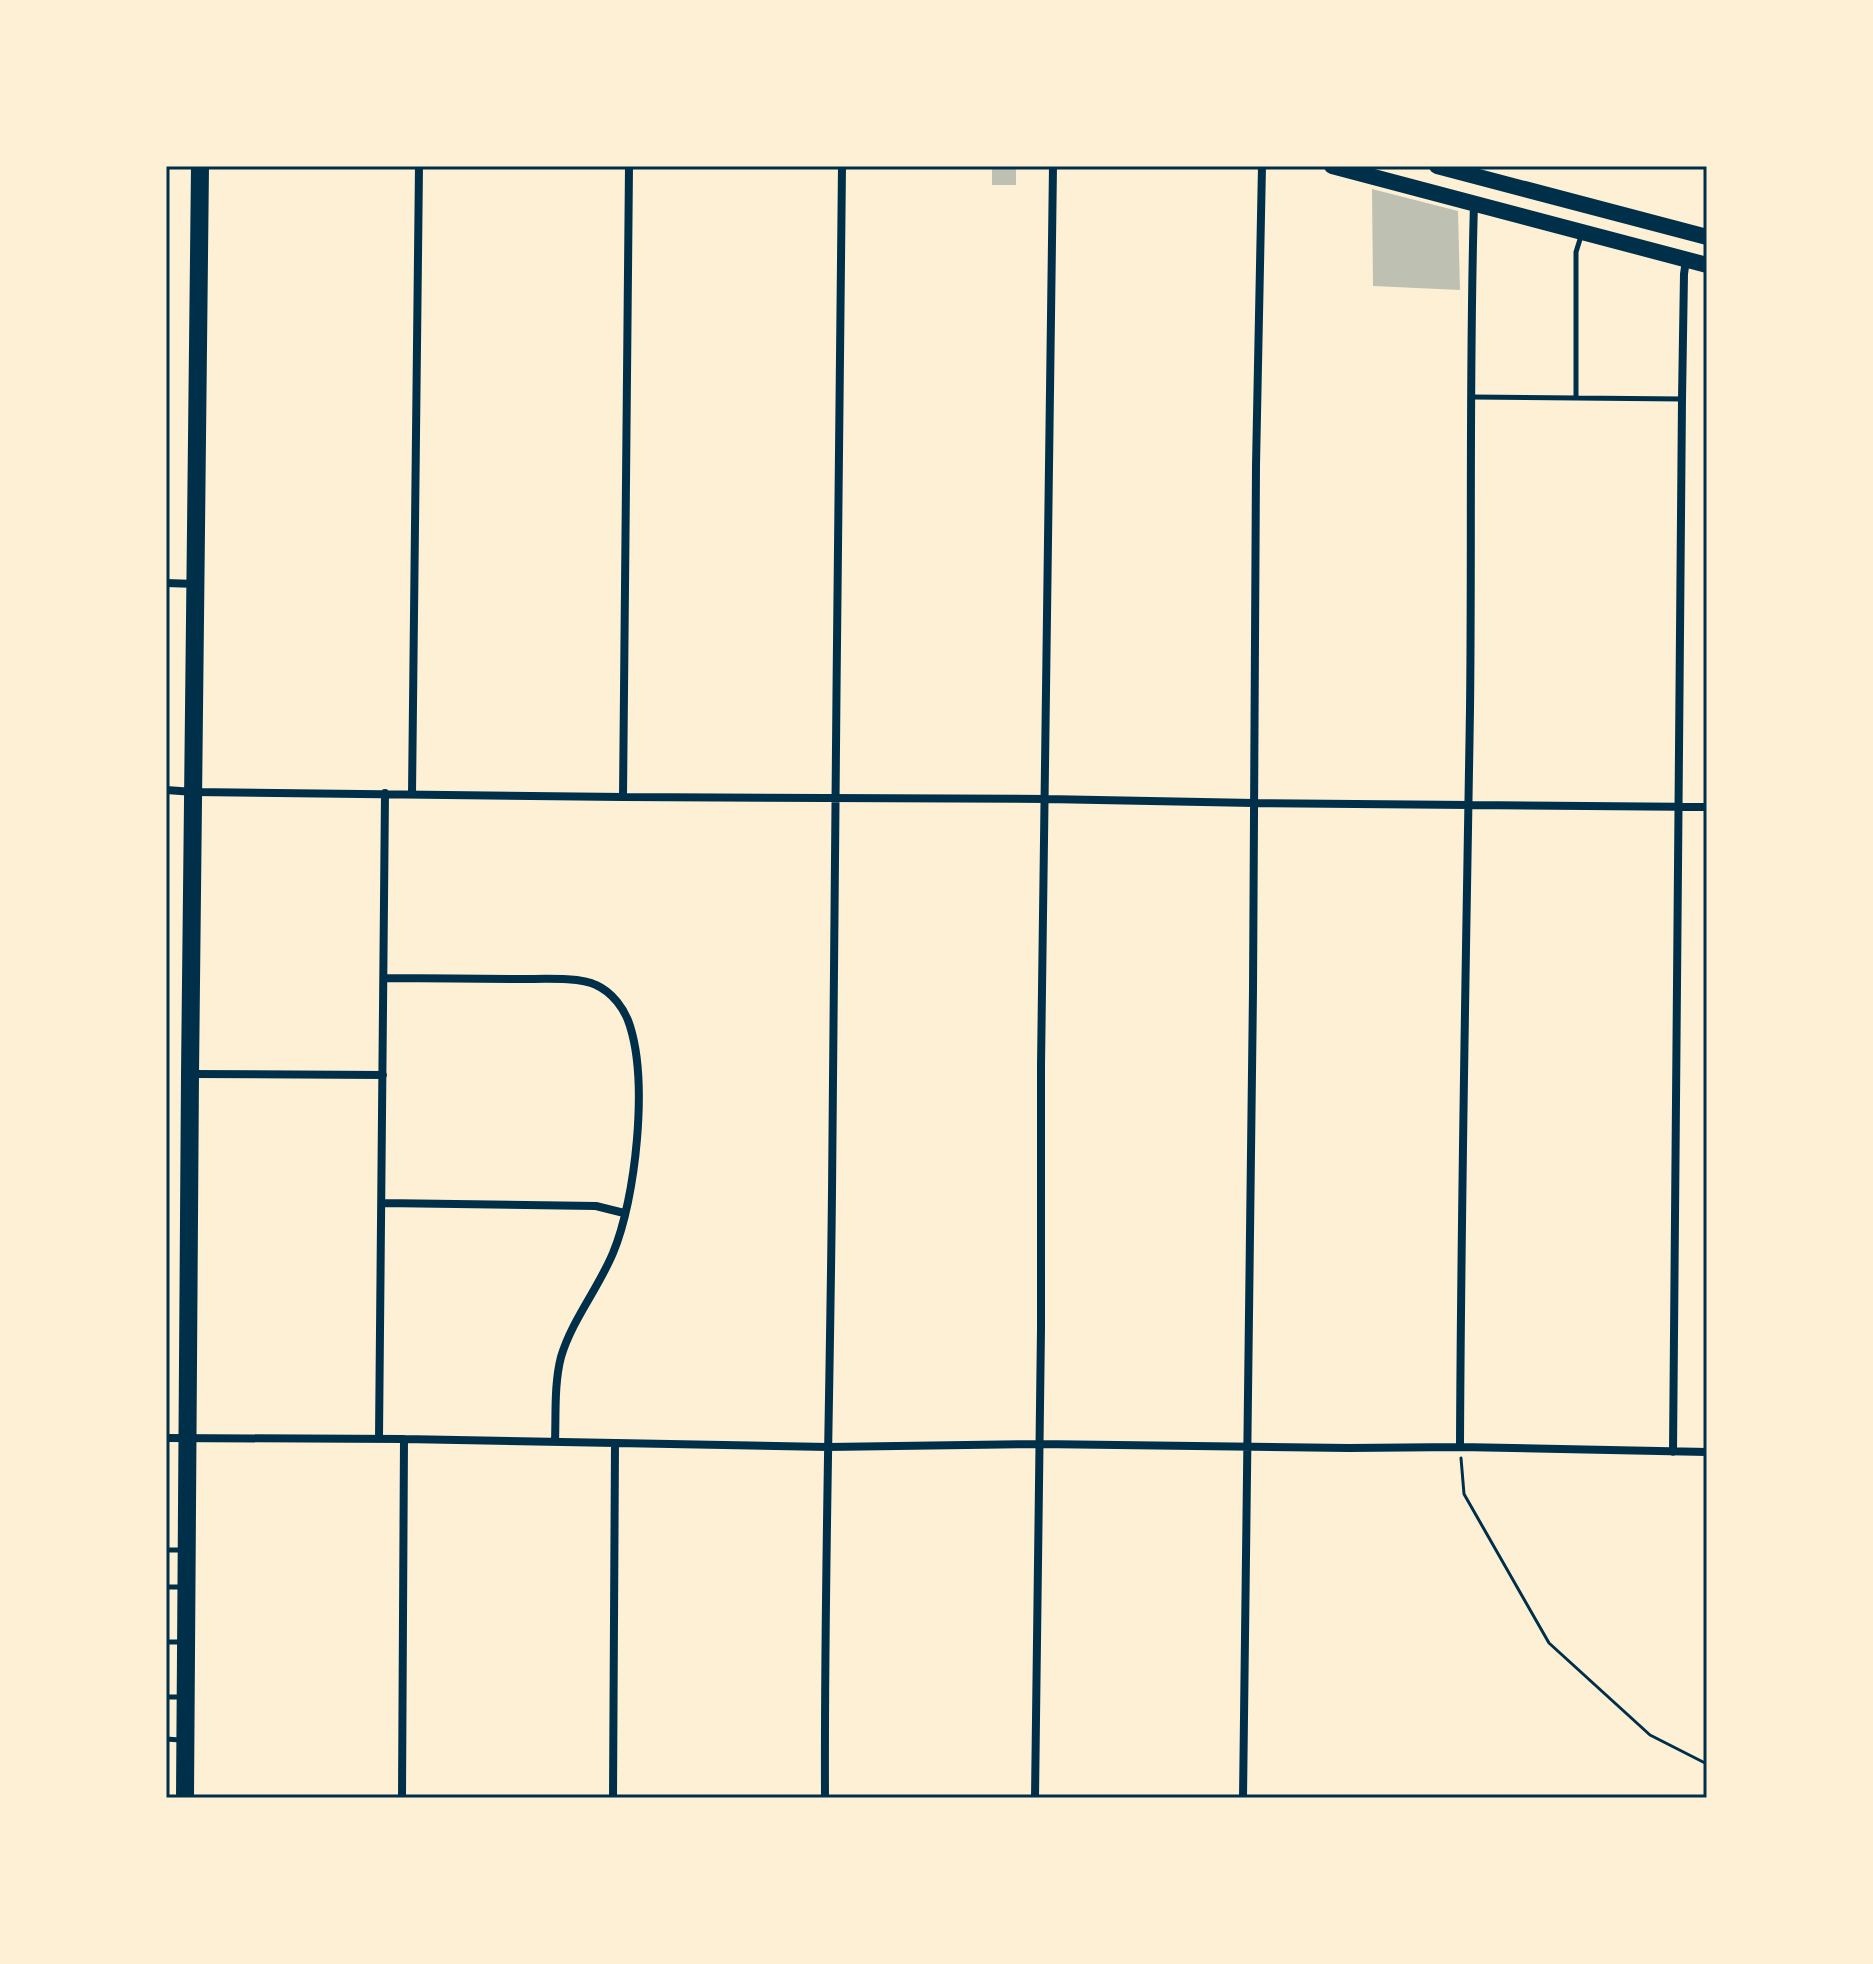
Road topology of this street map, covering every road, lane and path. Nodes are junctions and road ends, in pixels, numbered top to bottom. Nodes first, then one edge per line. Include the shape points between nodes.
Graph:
1 (200, 166) edge
2 (419, 166) edge
3 (629, 166) edge
4 (842, 166) edge
5 (1053, 166) edge
6 (1262, 166) edge
7 (1332, 166) edge
8 (1437, 166) edge
9 (1474, 204) junction
10 (1582, 232) junction
11 (1707, 237) edge
12 (1687, 260) junction
13 (1707, 265) edge
14 (1472, 397) junction
15 (1576, 398) junction
16 (1682, 399) junction
17 (166, 583) edge
18 (196, 584) junction
19 (166, 790) edge
20 (194, 792) junction
21 (385, 793) junction
22 (412, 794) junction
23 (623, 797) junction
24 (835, 798) junction
25 (1046, 799) junction
26 (1254, 803) junction
27 (1468, 805) junction
28 (1679, 807) junction
29 (1707, 807) edge
30 (384, 978) junction
31 (190, 1074) junction
32 (383, 1075) junction
33 (382, 1203) junction
34 (624, 1213) junction
35 (166, 1438) edge
36 (379, 1438) junction
37 (188, 1439) junction
38 (404, 1439) junction
39 (555, 1442) junction
40 (615, 1443) junction
41 (1039, 1444) junction
42 (828, 1447) junction
43 (1246, 1447) junction
44 (1460, 1447) junction
45 (1673, 1452) junction
46 (1707, 1452) edge
47 (166, 1550) edge
48 (187, 1550) junction
49 (166, 1587) edge
50 (186, 1587) junction
51 (166, 1642) edge
52 (186, 1642) junction
53 (166, 1697) edge
54 (186, 1697) junction
55 (166, 1739) edge
56 (185, 1740) junction
57 (1707, 1764) edge
58 (185, 1798) edge
59 (402, 1798) edge
60 (613, 1798) edge
61 (825, 1798) edge
62 (1035, 1798) edge
63 (1243, 1798) edge

1 - 18 main road
2 - 22 street
3 - 23 street
4 - 24 street
5 - 25 street
6 - 26 street
7 - 9 main road
8 - 11 main road
9 - 10 main road
9 - 14 street
10 - 12 main road
10 - 15 lane via 1576,252
12 - 13 main road
12 - 16 street
14 - 15 lane
14 - 27 street
15 - 16 lane
16 - 28 street
17 - 18 street
18 - 20 main road
19 - 20 street
20 - 21 street
20 - 31 main road
21 - 22 street
21 - 30 street
22 - 23 street
23 - 24 street
24 - 25 street
24 - 42 street
25 - 26 street
25 - 41 street
26 - 27 street
26 - 43 street
27 - 28 street
27 - 44 street
28 - 29 street
28 - 45 street
30 - 32 street
30 - 34 street via 561,979 594,983 614,996 630,1022 637,1051 636,1145
31 - 32 street
31 - 37 main road
32 - 33 street
33 - 34 street via 596,1206
33 - 36 street
34 - 39 street via 613,1252 561,1358
35 - 37 street
36 - 37 street
36 - 38 street
37 - 48 main road
38 - 39 street
38 - 59 street
39 - 40 street
40 - 42 street
40 - 60 street
41 - 42 street
41 - 43 street
41 - 62 street
42 - 61 street
43 - 44 street
43 - 63 street
44 - 45 street
44 - 57 path via 1464,1494 1549,1643 1650,1735
45 - 46 street
47 - 48 lane
48 - 50 main road
49 - 50 lane
50 - 52 main road
51 - 52 lane
52 - 54 main road
53 - 54 lane
54 - 56 main road
55 - 56 lane
56 - 58 main road

